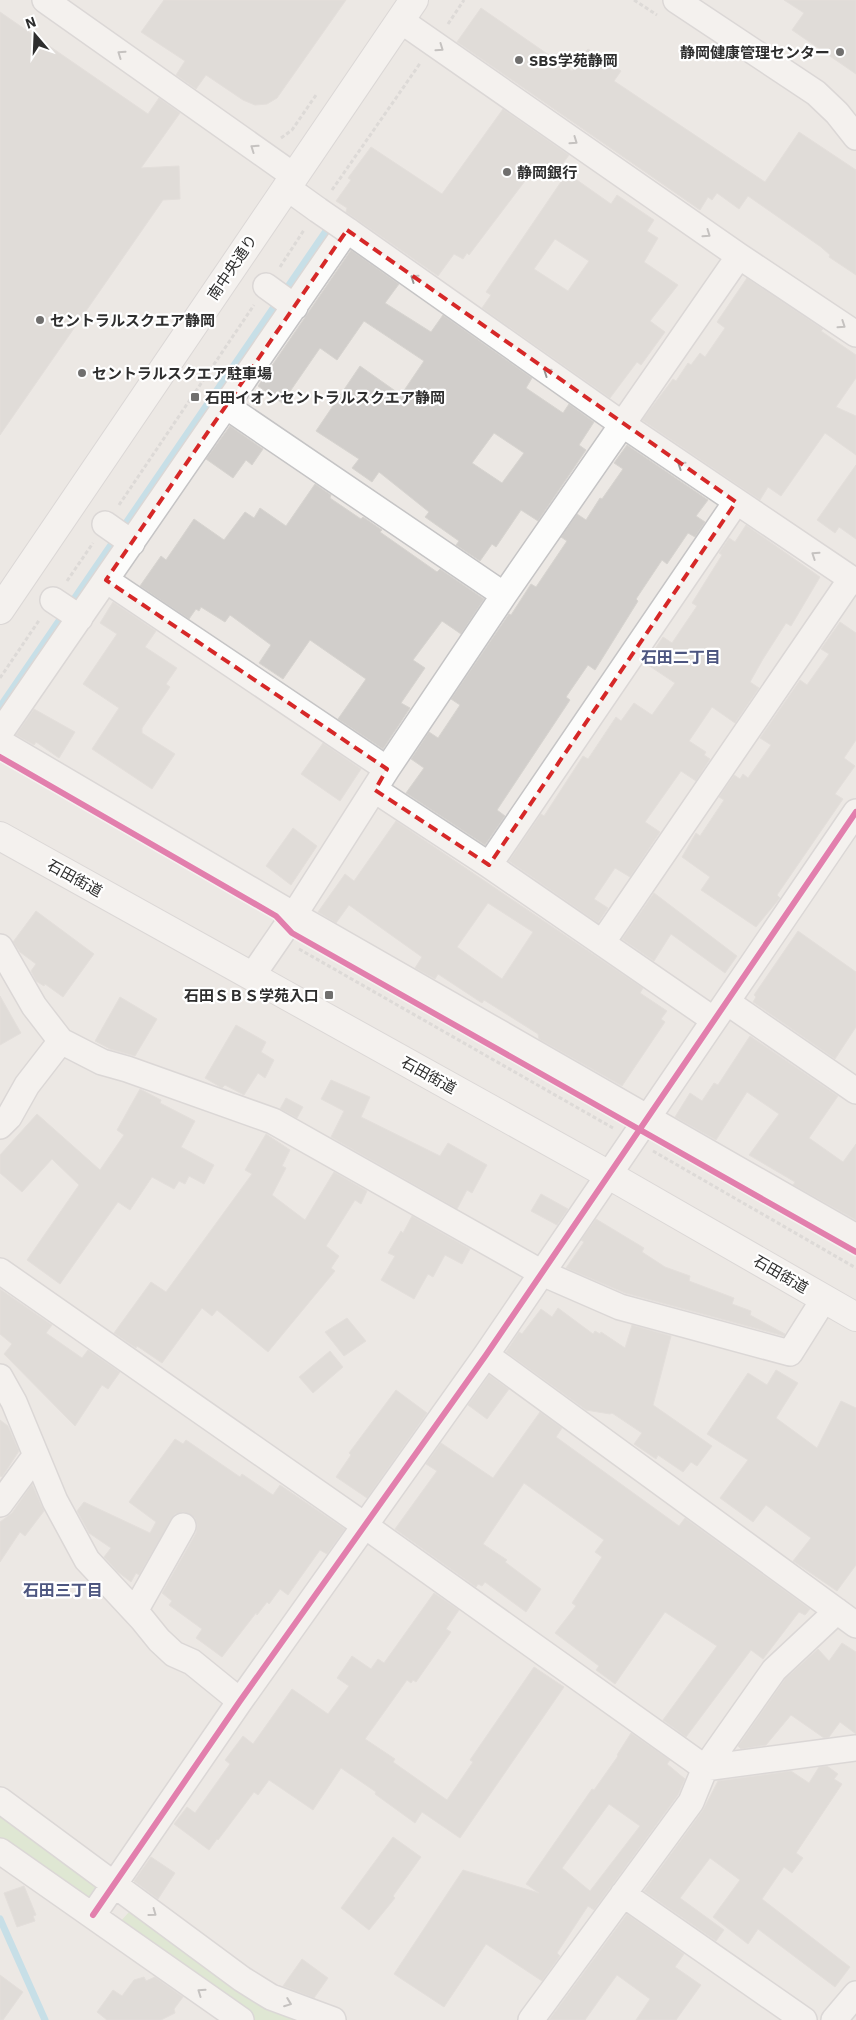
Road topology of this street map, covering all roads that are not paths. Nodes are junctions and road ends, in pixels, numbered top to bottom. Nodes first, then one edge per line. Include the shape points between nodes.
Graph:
1 (45, 0) edge
2 (676, 0) edge
3 (407, 10) edge
4 (856, 137) edge
5 (290, 182) junction
6 (347, 230) junction
7 (739, 256) junction
8 (266, 286) road end
9 (295, 306) junction
10 (856, 334) edge
11 (226, 406) junction
12 (622, 424) junction
13 (736, 502) junction
14 (106, 524) road end
15 (132, 543) junction
16 (106, 580) junction
17 (853, 581) edge
18 (504, 595) junction
19 (53, 600) road end
20 (0, 610) edge
21 (80, 618) junction
22 (0, 733) edge
23 (387, 768) junction
24 (375, 790) junction
25 (852, 828) edge
26 (0, 836) edge
27 (489, 865) junction
28 (294, 915) junction
29 (602, 943) junction
30 (0, 947) edge
31 (252, 976) junction
32 (720, 1011) junction
33 (60, 1041) junction
34 (856, 1092) edge
35 (647, 1118) junction
36 (0, 1126) edge
37 (609, 1175) junction
38 (856, 1237) edge
39 (0, 1271) edge
40 (542, 1273) junction
41 (824, 1299) junction
42 (856, 1317) edge
43 (486, 1355) junction
44 (0, 1377) edge
45 (36, 1455) junction
46 (0, 1504) edge
47 (364, 1525) junction
48 (183, 1526) dead end
49 (135, 1611) junction
50 (846, 1618) edge
51 (240, 1701) junction
52 (856, 1748) edge
53 (705, 1768) junction
54 (0, 1800) edge
55 (0, 1851) edge
56 (114, 1884) junction
57 (623, 1894) junction
58 (93, 1915) junction
59 (856, 1994) edge
60 (241, 2020) edge
61 (333, 2020) edge
62 (531, 2020) edge
63 (804, 2020) edge
64 (834, 2020) edge

5 -> 1 street
2 - 4 street via 816,94
3 - 5 street, 南中央通り
3 -> 7 street via 434,44
5 - 6 street, bridge
5 - 20 street, 南中央通り
6 - 9 street
12 -> 6 street
7 -> 10 street
7 - 12 street
8 - 9 street
9 - 11 street
11 - 15 street
11 - 18 street
13 -> 12 street
12 - 18 street
17 -> 13 street
13 - 27 street
14 - 15 street
15 - 16 street
16 - 21 street
16 - 23 street
17 - 29 street
18 - 23 street
19 - 21 street
21 - 22 street
22 - 28 street
23 - 24 street
24 - 27 street
24 - 28 street
25 - 32 street
26 - 31 street, 石田街道
27 - 29 street
28 - 31 street
28 - 35 street
29 - 32 street
30 - 33 street via 34,1006
31 - 37 street, 石田街道
32 - 34 street
32 - 35 street
33 - 36 street
33 - 40 street via 102,1062 273,1121
35 - 37 street
35 - 38 street
37 - 40 street
37 - 41 street, 石田街道
39 - 47 street
40 - 41 street via 620,1307 790,1353
40 - 43 street
41 - 42 street, 石田街道
43 - 47 street
43 - 50 street
44 - 45 street
45 - 46 street
45 - 49 street via 55,1501 87,1560
47 - 51 street
47 - 53 street
48 - 49 street
49 - 51 street via 174,1654 192,1662
50 - 53 street via 774,1670
51 - 56 street
52 - 53 street
53 - 57 street via 691,1802
54 - 56 street
55 - 58 street
56 - 58 street
56 -> 61 street via 242,1979 271,1997
57 - 62 street
57 - 63 street
60 -> 58 street
59 - 64 street

